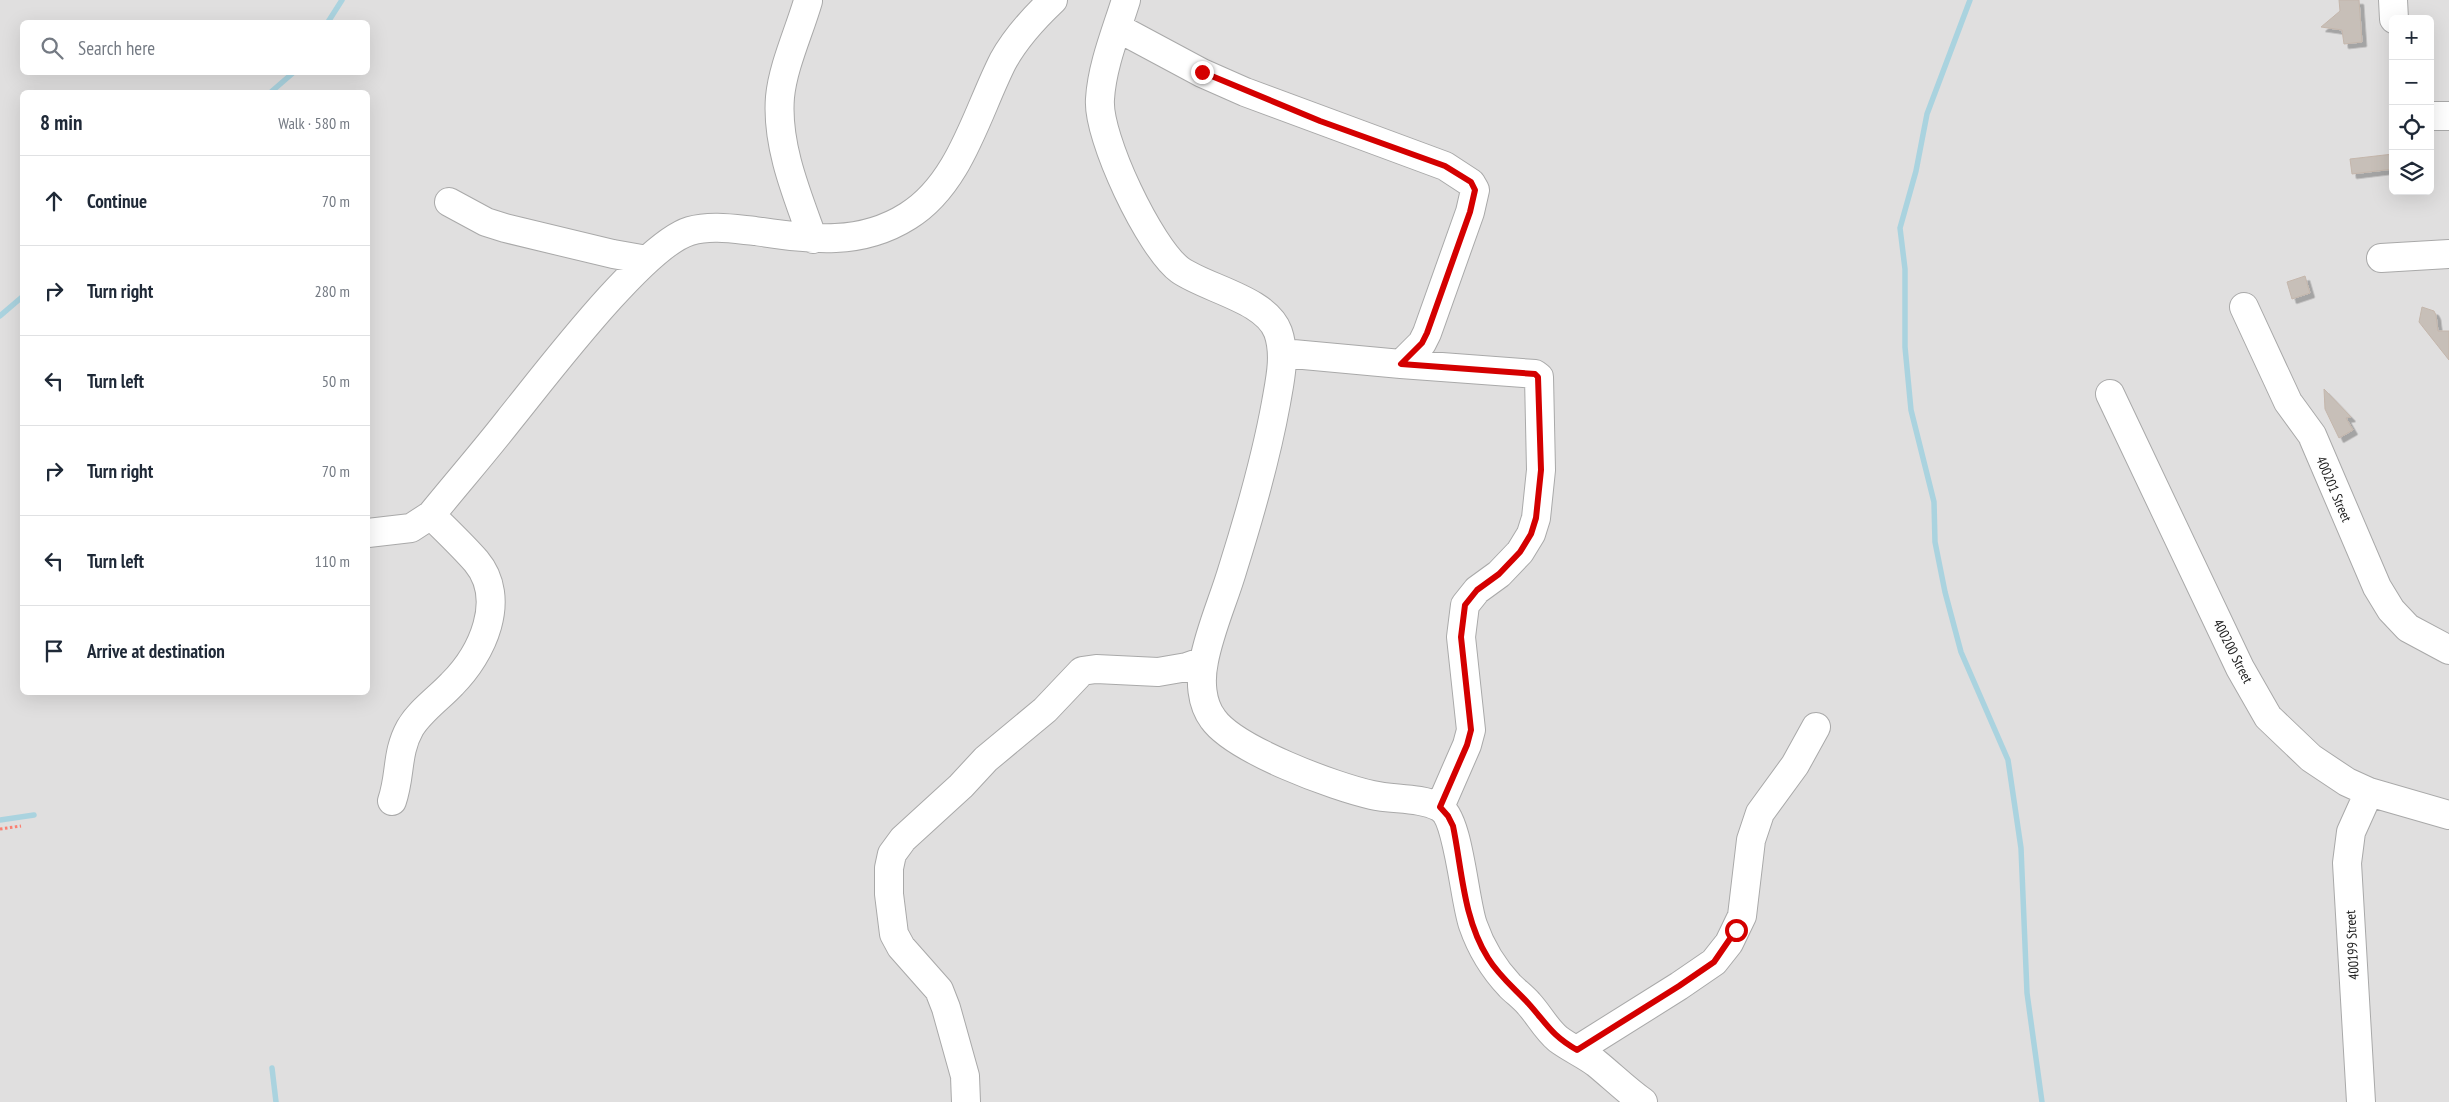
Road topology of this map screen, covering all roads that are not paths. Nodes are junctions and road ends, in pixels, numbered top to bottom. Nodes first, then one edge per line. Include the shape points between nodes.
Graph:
1 (1053, 0) edge
2 (1126, 0) edge
3 (2393, 0) edge
4 (808, 2) dead end
5 (2394, 15) edge
6 (1118, 28) junction
7 (2434, 116) edge
8 (2449, 116) edge
9 (449, 202) dead end
10 (813, 239) junction
11 (2449, 254) edge
12 (2381, 258) dead end
13 (647, 260) junction
14 (2244, 307) dead end
15 (1282, 353) junction
16 (1401, 364) junction
17 (2110, 394) dead end
18 (431, 514) junction
19 (370, 533) edge
20 (2449, 650) edge
21 (1204, 661) junction
22 (1816, 728) dead end
23 (2369, 792) junction
24 (392, 801) dead end
25 (1440, 807) junction
26 (2449, 815) edge
27 (1577, 1050) junction
28 (966, 1102) edge
29 (1643, 1102) edge
30 (2361, 1102) edge

1 - 10 street via 1040,12 1005,59 953,170 937,190 911,215 882,231 853,237
2 - 6 street
3 - 5 street
4 - 10 street via 780,96 780,120 788,162
6 - 15 street via 1100,100 1102,124 1142,220 1160,251 1181,270 1256,307 1268,318 1278,331
6 - 16 street via 1237,88 1445,166 1471,182 1475,190 1470,212 1432,322 1422,343
7 - 8 street
9 - 13 street via 486,222 505,228
10 - 13 street via 714,228 689,231 670,241
11 - 12 street
13 - 18 street via 558,360
14 - 20 street, 400201 Street via 2288,402 2312,435 2377,586 2391,610 2408,628
15 - 16 street
15 - 21 street via 1270,436
16 - 25 street via 1535,374 1540,385 1541,470 1536,518 1520,552 1465,605 1461,637 1471,730
17 - 23 street, 400200 Street via 2240,668 2268,716 2311,758
18 - 19 street via 411,528
18 - 24 street via 477,562 488,589 490,618 466,668 411,726 400,754
21 - 25 street via 1201,676 1204,700 1213,720 1235,738 1272,758 1328,781 1372,795
21 - 28 street via 1158,672 1082,671 1045,710 986,759 892,854 889,894 894,934 901,947 939,990 965,1076
22 - 27 street via 1760,813 1751,840 1742,916 1729,943 1714,962
23 - 26 street, 400200 Street
23 - 30 street, 400199 Street via 2351,832 2347,863
25 - 27 street via 1453,826 1465,897 1487,957 1558,1039
27 - 29 street

